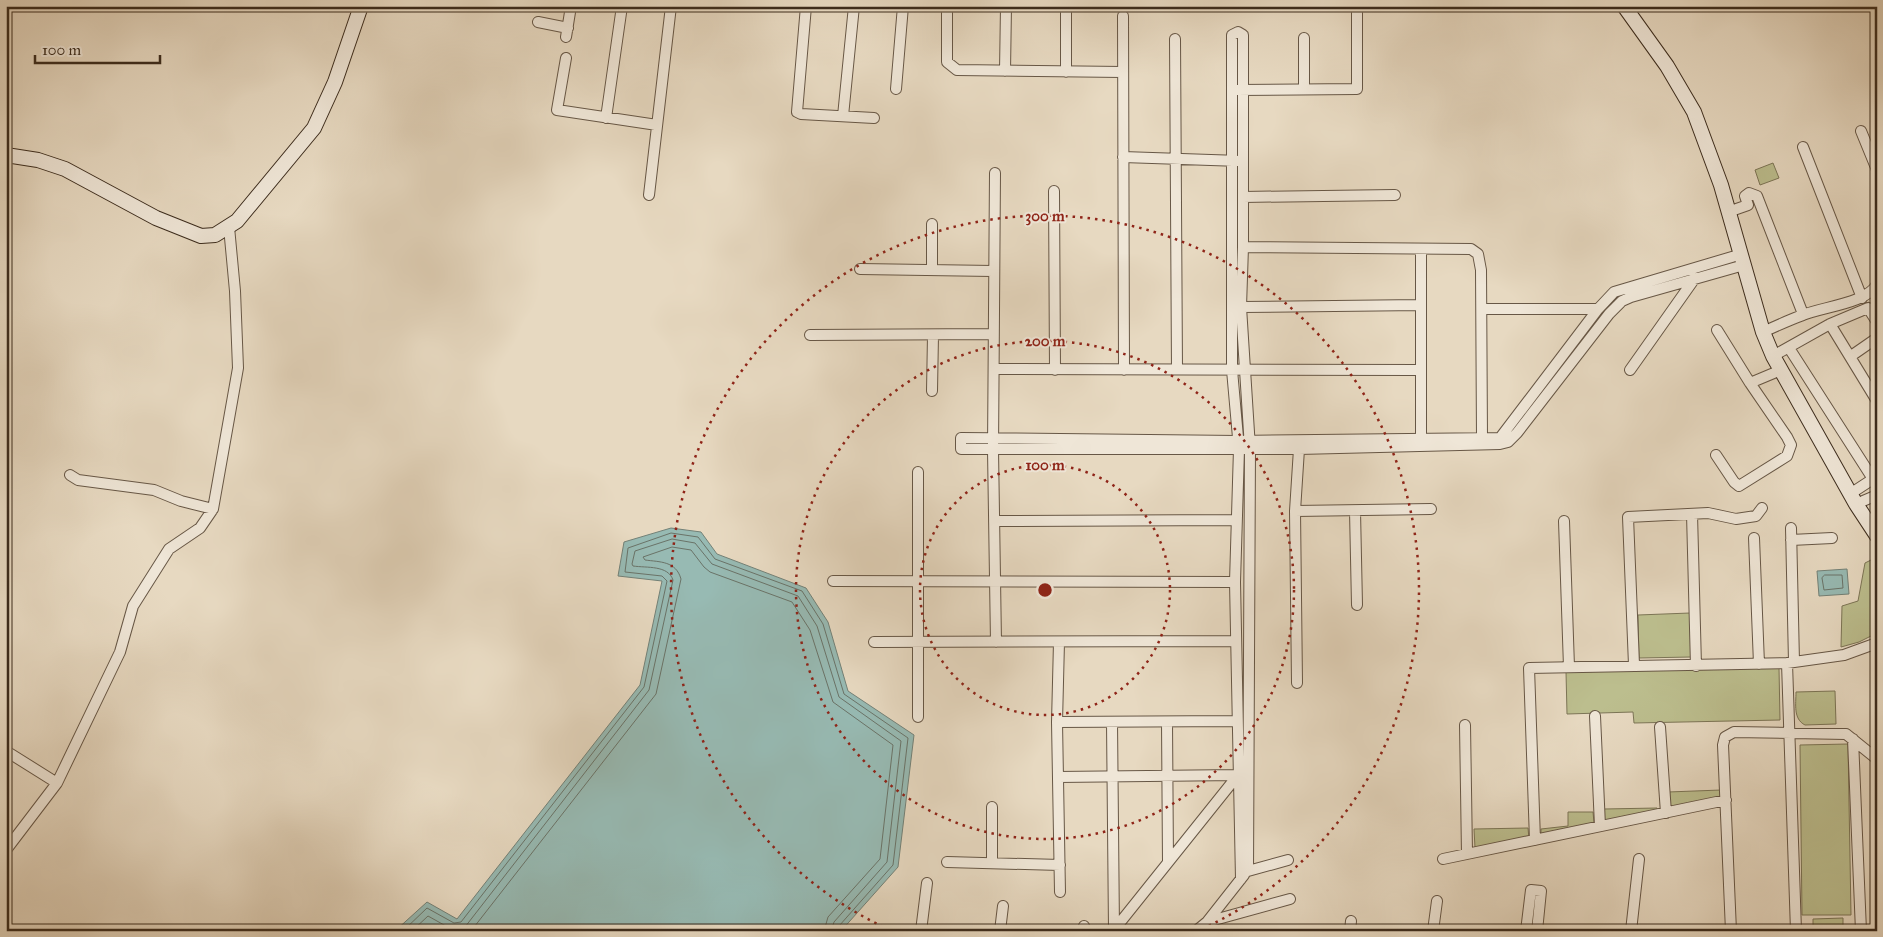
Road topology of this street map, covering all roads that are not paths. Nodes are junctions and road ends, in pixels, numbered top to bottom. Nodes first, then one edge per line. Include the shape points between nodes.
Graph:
1 (361, 6) edge
2 (571, 6) edge
3 (622, 6) edge
4 (670, 6) edge
5 (806, 6) edge
6 (854, 6) edge
7 (903, 6) edge
8 (947, 6) edge
9 (1006, 6) edge
10 (1357, 6) edge
11 (1624, 6) edge
12 (1066, 9) dead end
13 (1123, 16) dead end
14 (538, 22) dead end
15 (1304, 38) dead end
16 (1175, 39) dead end
17 (566, 58) dead end
18 (1005, 71) junction
19 (1066, 72) junction
20 (1123, 72) junction
21 (1304, 88) junction
22 (896, 89) dead end
23 (843, 116) junction
24 (606, 118) junction
25 (874, 118) dead end
26 (656, 125) junction
27 (1861, 131) dead end
28 (1803, 146) dead end
29 (6, 155) edge
30 (1123, 158) junction
31 (1177, 159) junction
32 (1238, 161) junction
33 (1877, 170) edge
34 (995, 173) dead end
35 (1054, 191) dead end
36 (649, 195) dead end
37 (1395, 195) dead end
38 (1243, 197) junction
39 (1728, 212) junction
40 (932, 224) dead end
41 (229, 227) junction
42 (1243, 247) junction
43 (1421, 249) junction
44 (1743, 260) junction
45 (860, 269) dead end
46 (932, 270) junction
47 (993, 271) junction
48 (1695, 278) junction
49 (1877, 284) edge
50 (1862, 298) junction
51 (1420, 305) junction
52 (1241, 307) junction
53 (1482, 309) junction
54 (1598, 309) junction
55 (1803, 314) junction
56 (1877, 322) edge
57 (1830, 324) junction
58 (1717, 330) dead end
59 (1763, 332) junction
60 (993, 334) junction
61 (810, 335) dead end
62 (933, 335) junction
63 (1877, 338) edge
64 (1789, 348) junction
65 (1773, 356) junction
66 (1851, 356) junction
67 (1243, 368) junction
68 (994, 369) junction
69 (1177, 369) junction
70 (1055, 370) junction
71 (1124, 370) junction
72 (1232, 370) junction
73 (1421, 370) junction
74 (1630, 370) dead end
75 (1781, 370) junction
76 (1750, 383) junction
77 (932, 391) dead end
78 (1877, 401) edge
79 (993, 438) junction
80 (1482, 438) junction
81 (1421, 440) junction
82 (1238, 445) junction
83 (1250, 445) junction
84 (1299, 449) junction
85 (993, 450) junction
86 (1716, 454) dead end
87 (918, 472) dead end
88 (70, 475) dead end
89 (1875, 478) edge
90 (1877, 495) edge
91 (1853, 499) junction
92 (1762, 508) dead end
93 (213, 509) junction
94 (1431, 509) dead end
95 (1295, 511) junction
96 (1355, 511) junction
97 (1692, 514) junction
98 (1235, 520) junction
99 (994, 521) junction
100 (1564, 521) dead end
101 (1791, 528) dead end
102 (1877, 536) edge
103 (1754, 538) dead end
104 (1832, 538) dead end
105 (1791, 540) junction
106 (833, 582) dead end
107 (918, 582) junction
108 (995, 582) junction
109 (1235, 582) junction
110 (1357, 605) dead end
111 (1236, 641) junction
112 (874, 642) dead end
113 (918, 642) junction
114 (996, 642) junction
115 (1059, 642) junction
116 (1877, 643) edge
117 (1790, 663) junction
118 (1759, 664) junction
119 (1634, 665) junction
120 (1696, 666) junction
121 (1569, 667) junction
122 (1297, 683) dead end
123 (1595, 716) dead end
124 (918, 718) dead end
125 (1237, 721) junction
126 (1057, 722) junction
127 (1112, 722) junction
128 (1167, 722) junction
129 (1465, 725) dead end
130 (1660, 727) dead end
131 (1789, 733) junction
132 (1853, 739) junction
133 (6, 751) edge
134 (1877, 759) edge
135 (1238, 775) junction
136 (1058, 776) junction
137 (1113, 776) junction
138 (1167, 776) junction
139 (57, 783) junction
140 (1726, 800) junction
141 (992, 807) dead end
142 (1666, 813) junction
143 (1600, 826) junction
144 (1535, 840) junction
145 (6, 850) edge
146 (1467, 854) junction
147 (1443, 859) dead end
148 (1639, 859) dead end
149 (1288, 860) dead end
150 (948, 862) dead end
151 (992, 862) junction
152 (1168, 862) junction
153 (1060, 865) junction
154 (1244, 875) junction
155 (927, 883) dead end
156 (1060, 892) dead end
157 (1290, 899) dead end
158 (1438, 901) dead end
159 (1003, 906) dead end
160 (1207, 922) junction
161 (921, 931) edge
162 (1000, 931) edge
163 (1196, 931) edge
164 (1434, 931) edge
165 (1526, 931) edge
166 (1537, 931) edge
167 (1630, 931) edge
168 (1731, 931) edge
169 (1796, 931) edge
170 (1860, 931) edge

1 - 41 main road via 335,82 314,128
2 - 14 street via 567,33
3 - 24 street
4 - 26 street
5 - 23 street via 797,112
6 - 23 street
7 - 22 street
8 - 18 street via 947,62 957,70
9 - 18 street
10 - 21 street via 1357,89
11 - 39 main road via 1694,112
12 - 19 street
13 - 20 street
15 - 21 street
16 - 31 street
17 - 24 street via 557,110
18 - 19 street
19 - 20 street
20 - 30 street
21 - 32 street via 1237,90
23 - 25 street
24 - 26 street
26 - 36 street
27 - 33 street
28 - 50 street
29 - 41 main road via 38,160 65,169 156,218 202,236 215,235
30 - 31 street
30 - 71 street
31 - 32 street
31 - 69 street
32 - 38 street
32 - 72 street
34 - 47 street
35 - 70 street
37 - 38 street
38 - 42 street
39 - 44 main road
39 - 55 street via 1748,205 1745,197 1748,193 1756,196
40 - 46 street
41 - 93 street via 238,368
42 - 43 street
42 - 52 street
43 - 51 street
43 - 53 street via 1471,249 1478,254
44 - 48 street
44 - 54 street via 1614,292
44 - 59 main road
45 - 46 street
46 - 47 street
47 - 60 street
48 - 74 street
48 - 84 street via 1622,301 1508,442
49 - 50 street
50 - 55 street
51 - 52 street
51 - 73 street
52 - 67 street
53 - 54 street
53 - 80 street
54 - 80 street via 1500,438
55 - 59 street
56 - 57 street via 1868,308
57 - 64 street
57 - 66 street
58 - 76 street
59 - 65 main road
60 - 62 street
60 - 68 street
61 - 62 street
62 - 77 street
63 - 66 street
64 - 65 street
64 - 89 street
65 - 75 main road
66 - 78 street
67 - 72 street
67 - 73 street
67 - 83 street
68 - 70 street
68 - 79 street
69 - 71 street
69 - 72 street
70 - 71 street
72 - 82 street
73 - 81 street
75 - 76 street
75 - 91 main road
76 - 86 street via 1787,437 1790,450 1786,456 1739,486
79 - 82 street
79 - 85 street
79 - 85 street via 961,438 961,449
80 - 81 street
81 - 83 street
82 - 83 street
82 - 85 street
82 - 98 street
83 - 84 street
83 - 154 street
84 - 95 street
85 - 99 street
87 - 107 street
88 - 93 street via 78,480 154,490
89 - 91 street
90 - 91 street
91 - 102 main road
92 - 97 street via 1756,516 1736,519 1708,513
93 - 139 street via 200,528 170,548 133,606 120,652
94 - 96 street
95 - 96 street
95 - 122 street
96 - 110 street
97 - 119 street via 1628,516
97 - 120 street
98 - 99 street
98 - 109 street
99 - 108 street
100 - 121 street
101 - 105 street
103 - 118 street
104 - 105 street
105 - 117 street
106 - 107 street
107 - 108 street
107 - 113 street
108 - 109 street
108 - 114 street
109 - 111 street
111 - 115 street
111 - 125 street
112 - 113 street
113 - 114 street
113 - 124 street
114 - 115 street
115 - 126 street
116 - 117 street via 1844,655
117 - 118 street
117 - 131 street
118 - 120 street
119 - 120 street
119 - 121 street
121 - 144 street via 1529,668
123 - 143 street
125 - 128 street
125 - 135 street
126 - 127 street
126 - 136 street
127 - 128 street
127 - 137 street
128 - 138 street
129 - 146 street
130 - 142 street
131 - 132 street via 1846,734
131 - 140 street via 1734,732 1725,737
131 - 169 street
132 - 134 street
132 - 170 street
133 - 139 street
135 - 138 street
135 - 152 street
135 - 154 street
136 - 137 street
136 - 153 street
137 - 138 street
137 - 152 street via 1114,930
138 - 152 street
139 - 145 street
140 - 142 street
140 - 168 street
141 - 151 street
142 - 143 street
143 - 144 street
144 - 146 street
146 - 147 street
148 - 167 street
149 - 154 street
150 - 151 street
151 - 153 street
153 - 156 street
154 - 160 street
155 - 161 street
157 - 160 street
158 - 164 street
159 - 162 street
160 - 163 street
165 - 166 street via 1531,890 1541,891

